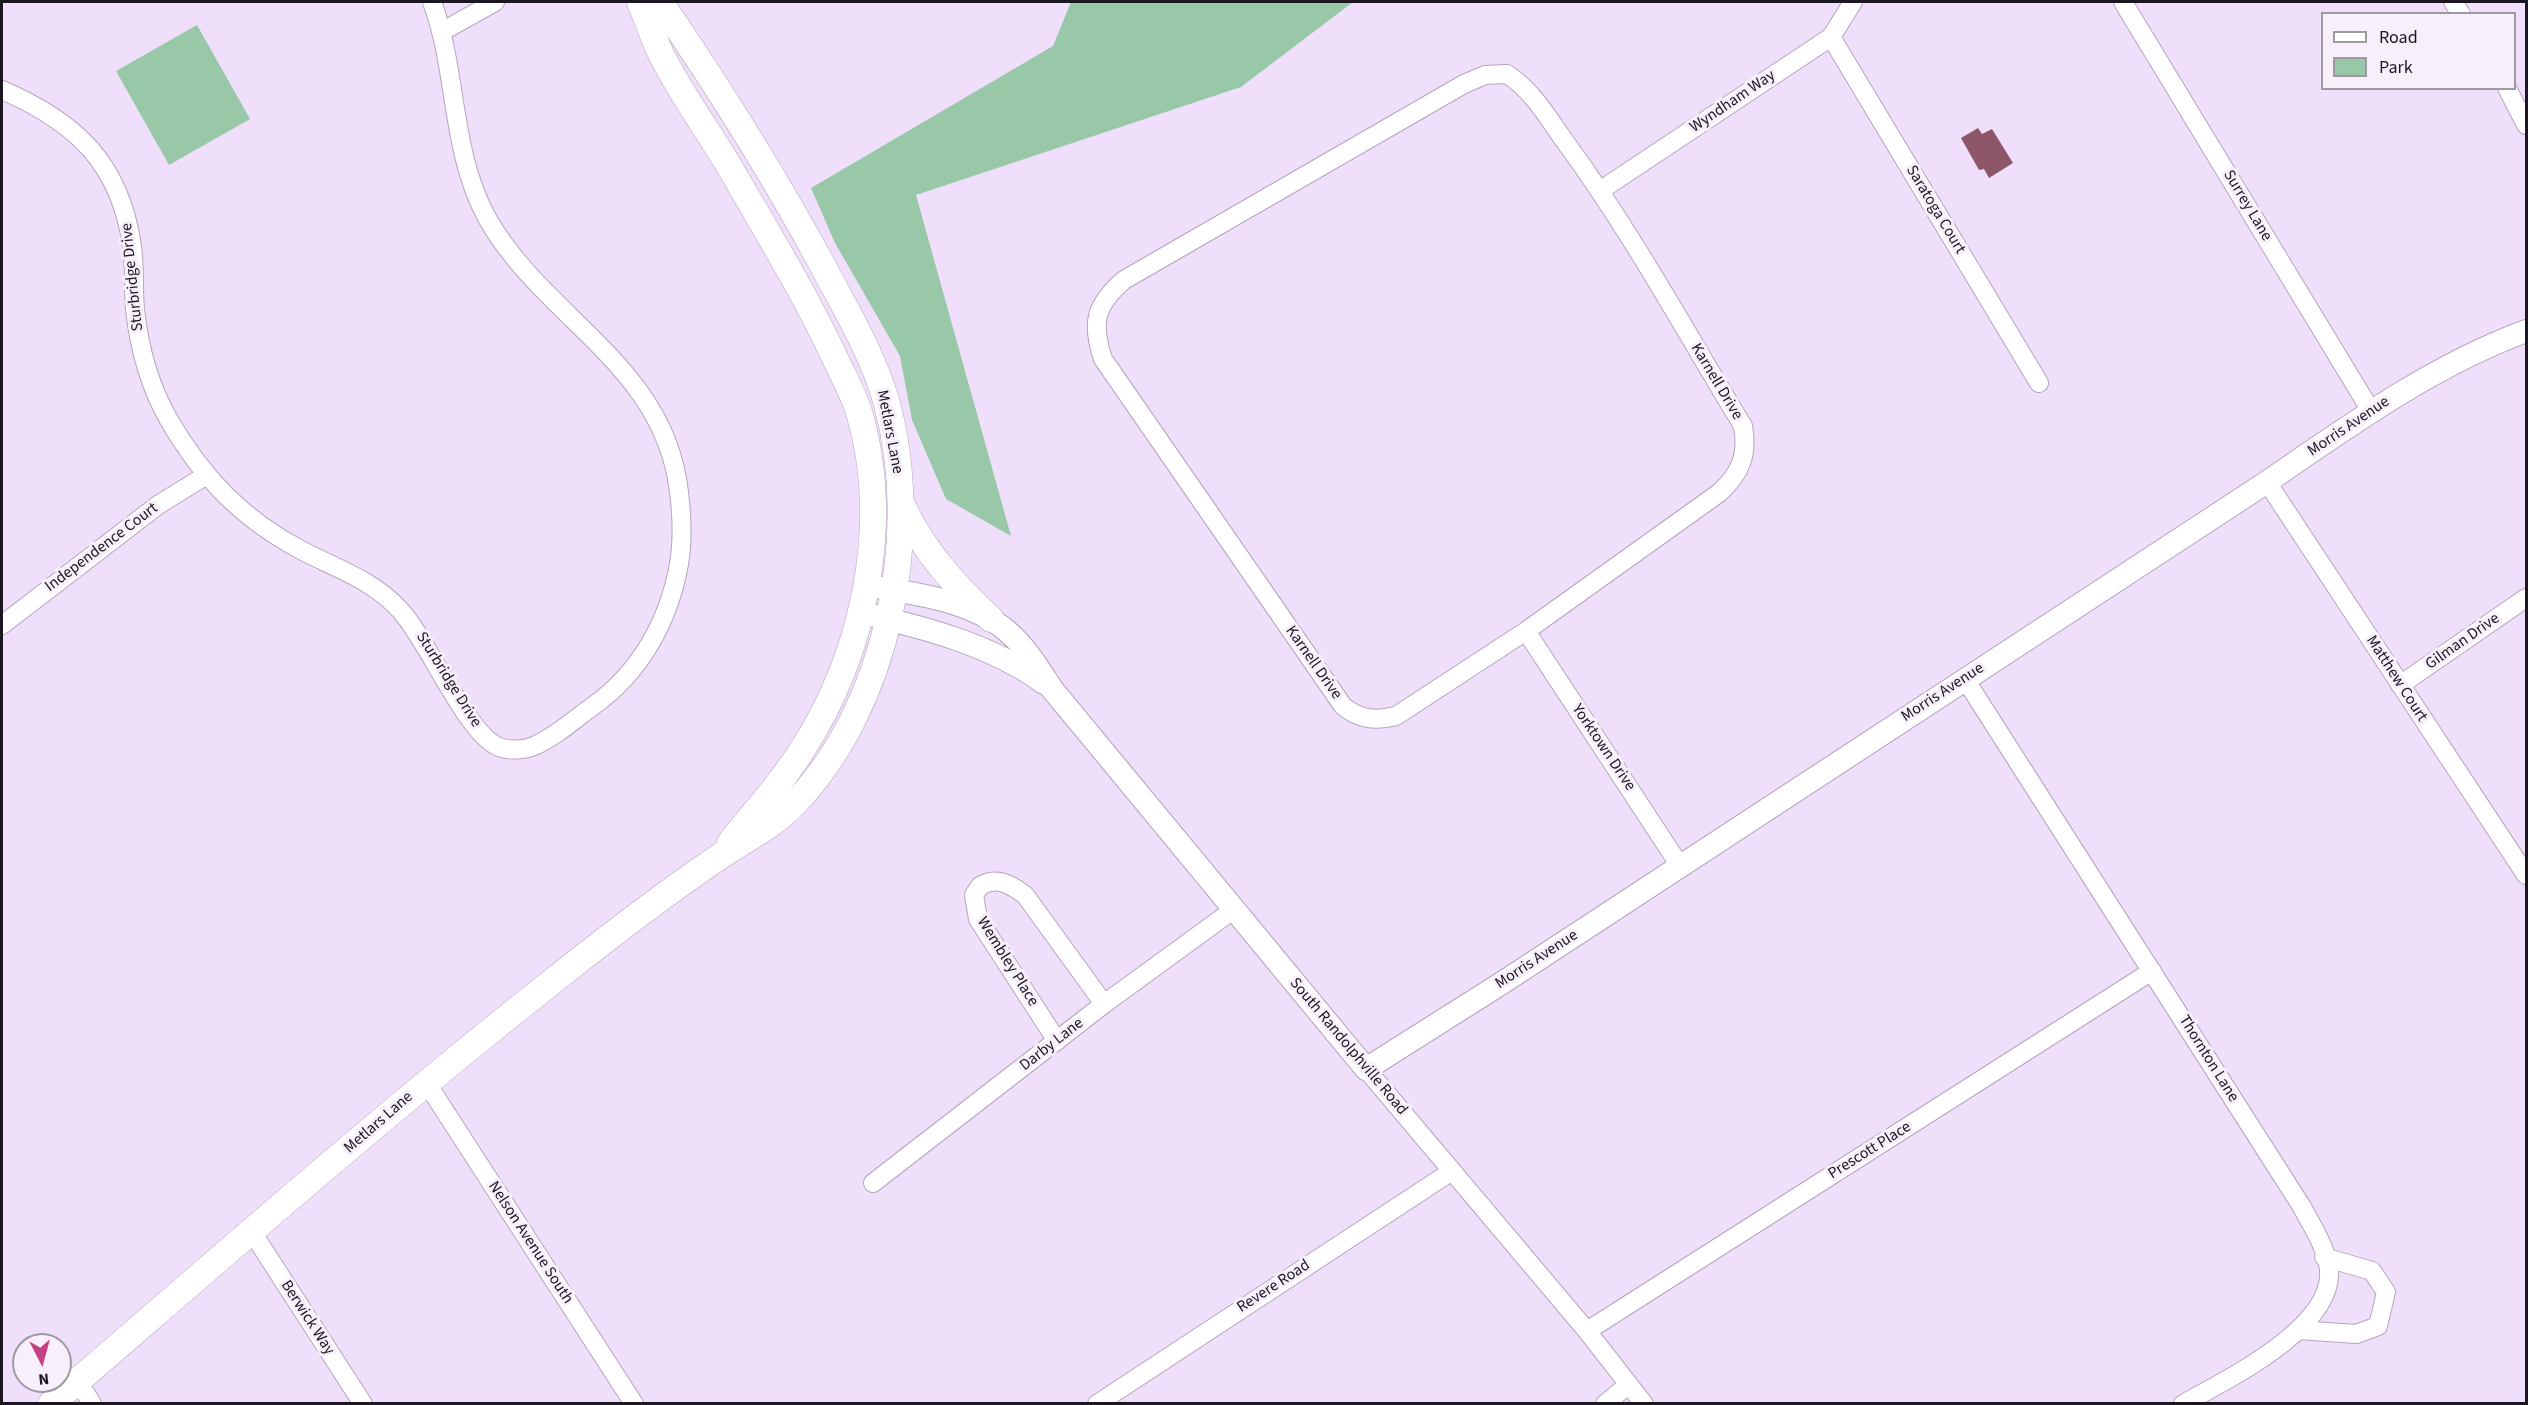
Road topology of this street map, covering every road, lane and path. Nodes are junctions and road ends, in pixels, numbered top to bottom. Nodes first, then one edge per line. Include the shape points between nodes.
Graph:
1 (432, 2) edge
2 (495, 2) edge
3 (640, 2) edge
4 (660, 2) edge
5 (1853, 2) edge
6 (2123, 2) edge
7 (442, 31) junction
8 (1831, 37) junction
9 (2, 90) edge
10 (2508, 90) edge
11 (2526, 125) edge
12 (1601, 190) junction
13 (2526, 331) edge
14 (2039, 383) dead end
15 (2371, 411) junction
16 (205, 476) junction
17 (2267, 482) junction
18 (900, 501) junction
19 (866, 585) junction
20 (894, 590) junction
21 (2526, 598) edge
22 (861, 613) junction
23 (991, 619) junction
24 (890, 620) junction
25 (2, 625) edge
26 (1526, 631) junction
27 (1965, 679) junction
28 (2400, 685) junction
29 (1052, 689) junction
30 (718, 857) junction
31 (1680, 866) junction
32 (2526, 875) edge
33 (1233, 910) junction
34 (2152, 971) junction
35 (1104, 1004) junction
36 (1057, 1041) junction
37 (1366, 1069) junction
38 (426, 1082) junction
39 (1452, 1171) junction
40 (873, 1183) dead end
41 (252, 1232) junction
42 (2324, 1257) junction
43 (2298, 1330) junction
44 (1587, 1331) junction
45 (78, 1381) junction
46 (1628, 1385) junction
47 (51, 1404) edge
48 (92, 1404) edge
49 (363, 1404) edge
50 (634, 1404) edge
51 (1097, 1404) edge
52 (1605, 1404) edge
53 (1644, 1404) edge
54 (2183, 1404) edge

1 - 7 street, Sturbridge Drive
2 - 7 street
3 - 19 main road, Metlars Lane via 662,54 824,335 858,410 871,482
4 - 18 main road, Metlars Lane via 808,238 872,361 887,405 897,454
5 - 8 street, Wyndham Way
6 - 15 street, Surrey Lane
7 - 16 street, Sturbridge Drive via 459,144 488,219 540,286 634,383 657,415 670,448 682,514 681,554 665,619 649,648 602,700 533,747 497,747 471,720 422,638 399,609 378,590 263,530
8 - 12 street, Wyndham Way
8 - 14 street, Saratoga Court
9 - 16 street, Sturbridge Drive via 67,125 97,156 112,181 125,210 133,250 135,307 150,380 167,418
10 - 11 street
12 - 26 street, Karnell Drive via 1743,426 1744,463 1719,493
12 - 26 street, Karnell Drive via 1520,83 1507,74 1485,75 1124,280 1110,292 1097,314 1095,335 1103,359 1351,713 1380,720 1396,716
13 - 15 street, Morris Avenue via 2451,363
15 - 17 street, Morris Avenue
16 - 25 street, Independence Court via 158,505
17 - 27 street, Morris Avenue
17 - 28 street, Matthew Court
18 - 20 main road, Metlars Lane
18 - 23 main road via 948,578
19 - 20 street, South Randolphville Road
19 - 22 main road, Metlars Lane
20 - 23 street, South Randolphville Road via 931,597
20 - 24 main road, Metlars Lane
21 - 28 street, Gilman Drive
22 - 24 street, South Randolphville Road
22 - 30 main road, Metlars Lane via 831,696 807,742
23 - 29 street, South Randolphville Road via 1023,647
24 - 29 street, South Randolphville Road via 987,651
24 - 30 main road, Metlars Lane via 862,701 835,752 795,803 766,828
26 - 31 street, Yorktown Drive
27 - 31 street, Morris Avenue
27 - 34 street, Thornton Lane
28 - 32 street, Matthew Court
29 - 33 street, South Randolphville Road
30 - 38 main road, Metlars Lane via 591,951
31 - 37 street, Morris Avenue
33 - 35 street, Darby Lane
33 - 37 street, South Randolphville Road
34 - 42 street, Thornton Lane via 2302,1207
34 - 44 street, Prescott Place
35 - 36 street, Darby Lane
35 - 36 street, Wembley Place via 1025,895 998,881 980,886 974,895 978,919
36 - 40 street, Darby Lane
37 - 39 street, South Randolphville Road
38 - 41 main road, Metlars Lane
38 - 50 street, Nelson Avenue South
39 - 44 street, South Randolphville Road
39 - 51 street, Revere Road
41 - 45 main road, Metlars Lane
41 - 49 street, Berwick Way
42 - 43 street, Thornton Lane via 2329,1271 2322,1301
42 - 43 street via 2372,1271 2386,1292 2378,1326 2356,1334
43 - 54 street, Thornton Lane via 2257,1363
44 - 46 street, South Randolphville Road
45 - 47 main road, Metlars Lane
45 - 48 street
46 - 52 street
46 - 53 street, South Randolphville Road

